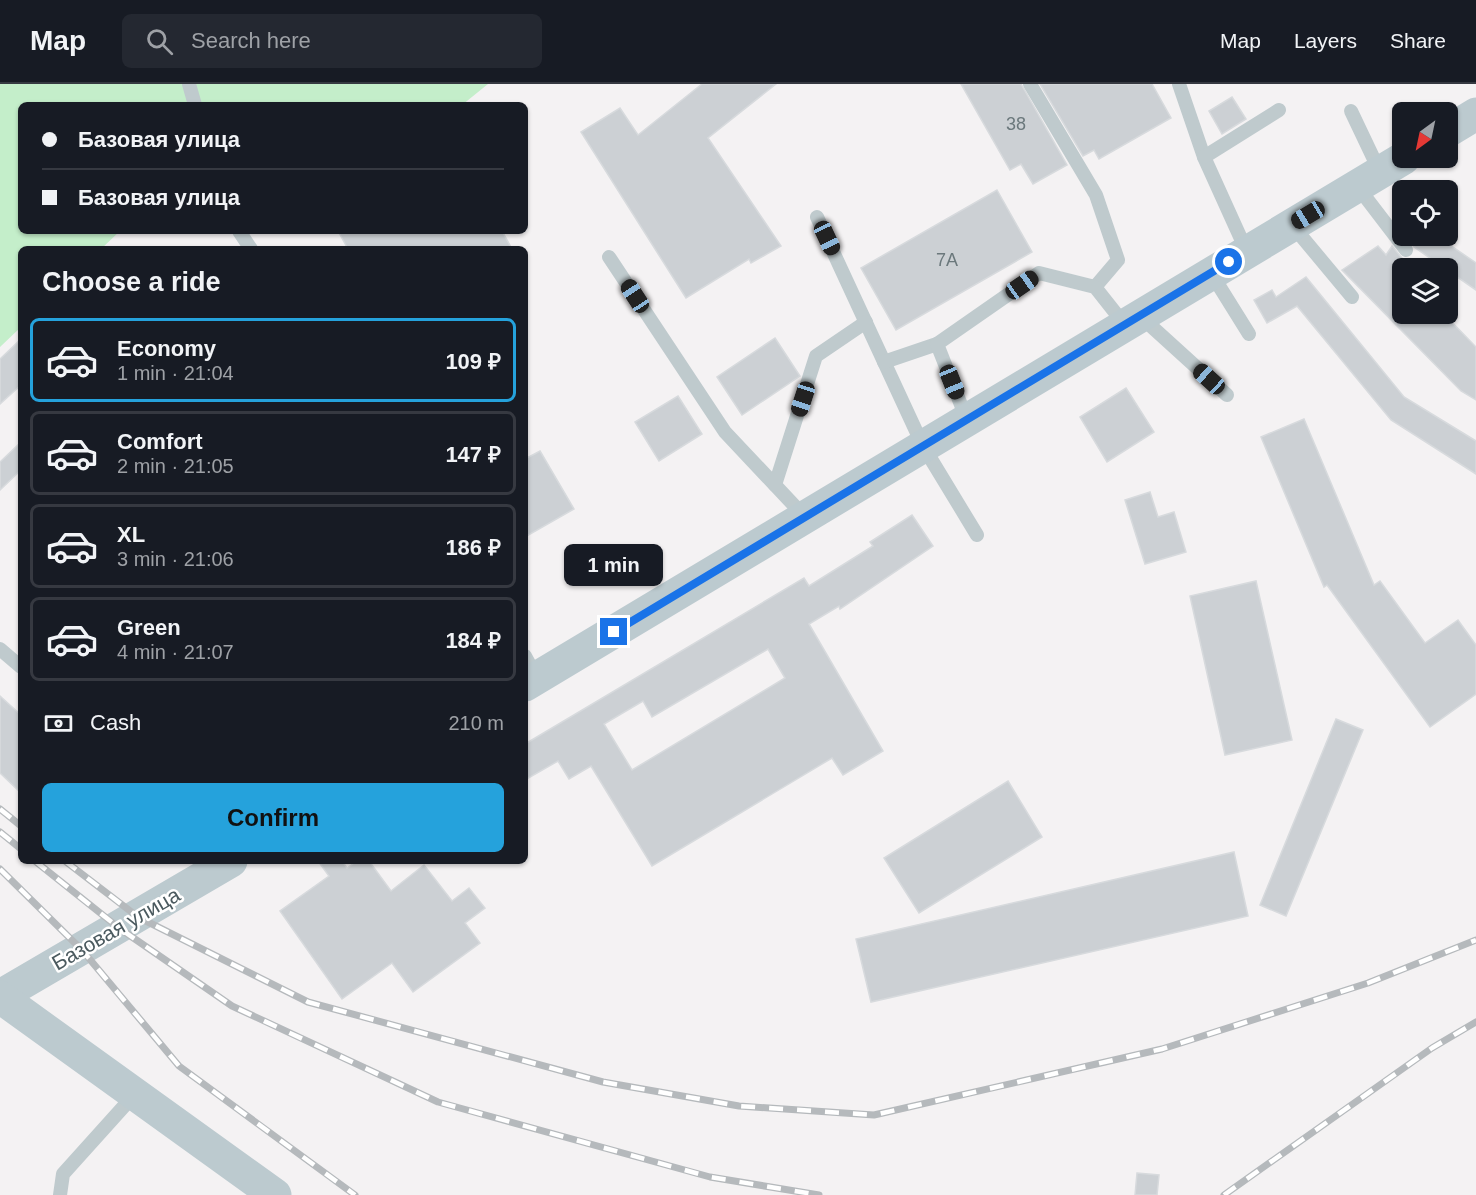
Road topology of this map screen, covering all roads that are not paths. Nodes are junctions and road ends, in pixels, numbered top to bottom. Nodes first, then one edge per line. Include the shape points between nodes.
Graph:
1 (189, 84) edge
2 (1030, 84) edge
3 (1180, 84) edge
4 (194, 102) edge
5 (1278, 110) dead end
6 (1351, 111) dead end
7 (1476, 114) edge
8 (1458, 125) edge
9 (1204, 157) junction
10 (1380, 172) edge
11 (817, 217) dead end
12 (1292, 225) junction
13 (1406, 250) dead end
14 (1247, 252) junction
15 (609, 257) dead end
16 (1211, 273) junction
17 (1095, 287) junction
18 (1352, 297) dead end
19 (1132, 321) junction
20 (866, 322) junction
21 (1249, 334) dead end
22 (937, 344) junction
23 (884, 362) junction
24 (1227, 395) dead end
25 (967, 420) junction
26 (923, 446) junction
27 (775, 485) junction
28 (805, 517) junction
29 (977, 535) dead end
30 (0, 649) edge
31 (18, 664) edge
32 (529, 673) edge
33 (225, 864) edge
34 (0, 996) edge
35 (135, 1094) junction
36 (60, 1195) edge
37 (275, 1195) edge

1 - 4 lane
2 - 17 lane via 1096,195 1118,260
3 - 9 lane
5 - 9 lane
6 - 10 lane
7 - 8 main road
9 - 14 lane
10 - 12 main road
10 - 13 lane
11 - 20 lane
12 - 14 main road
12 - 18 lane
14 - 16 main road
15 - 27 lane via 725,432
16 - 19 main road
16 - 21 lane
17 - 19 lane
17 - 22 lane via 1040,273
19 - 24 lane
19 - 25 main road
20 - 23 lane
20 - 27 lane via 816,356
22 - 23 lane
22 - 25 lane
23 - 26 lane
25 - 26 main road
26 - 28 main road
26 - 29 lane
27 - 28 lane
28 - 32 main road
30 - 31 lane
33 - 34 main road, Базовая улица
34 - 35 main road
35 - 36 lane via 63,1174
35 - 37 main road

